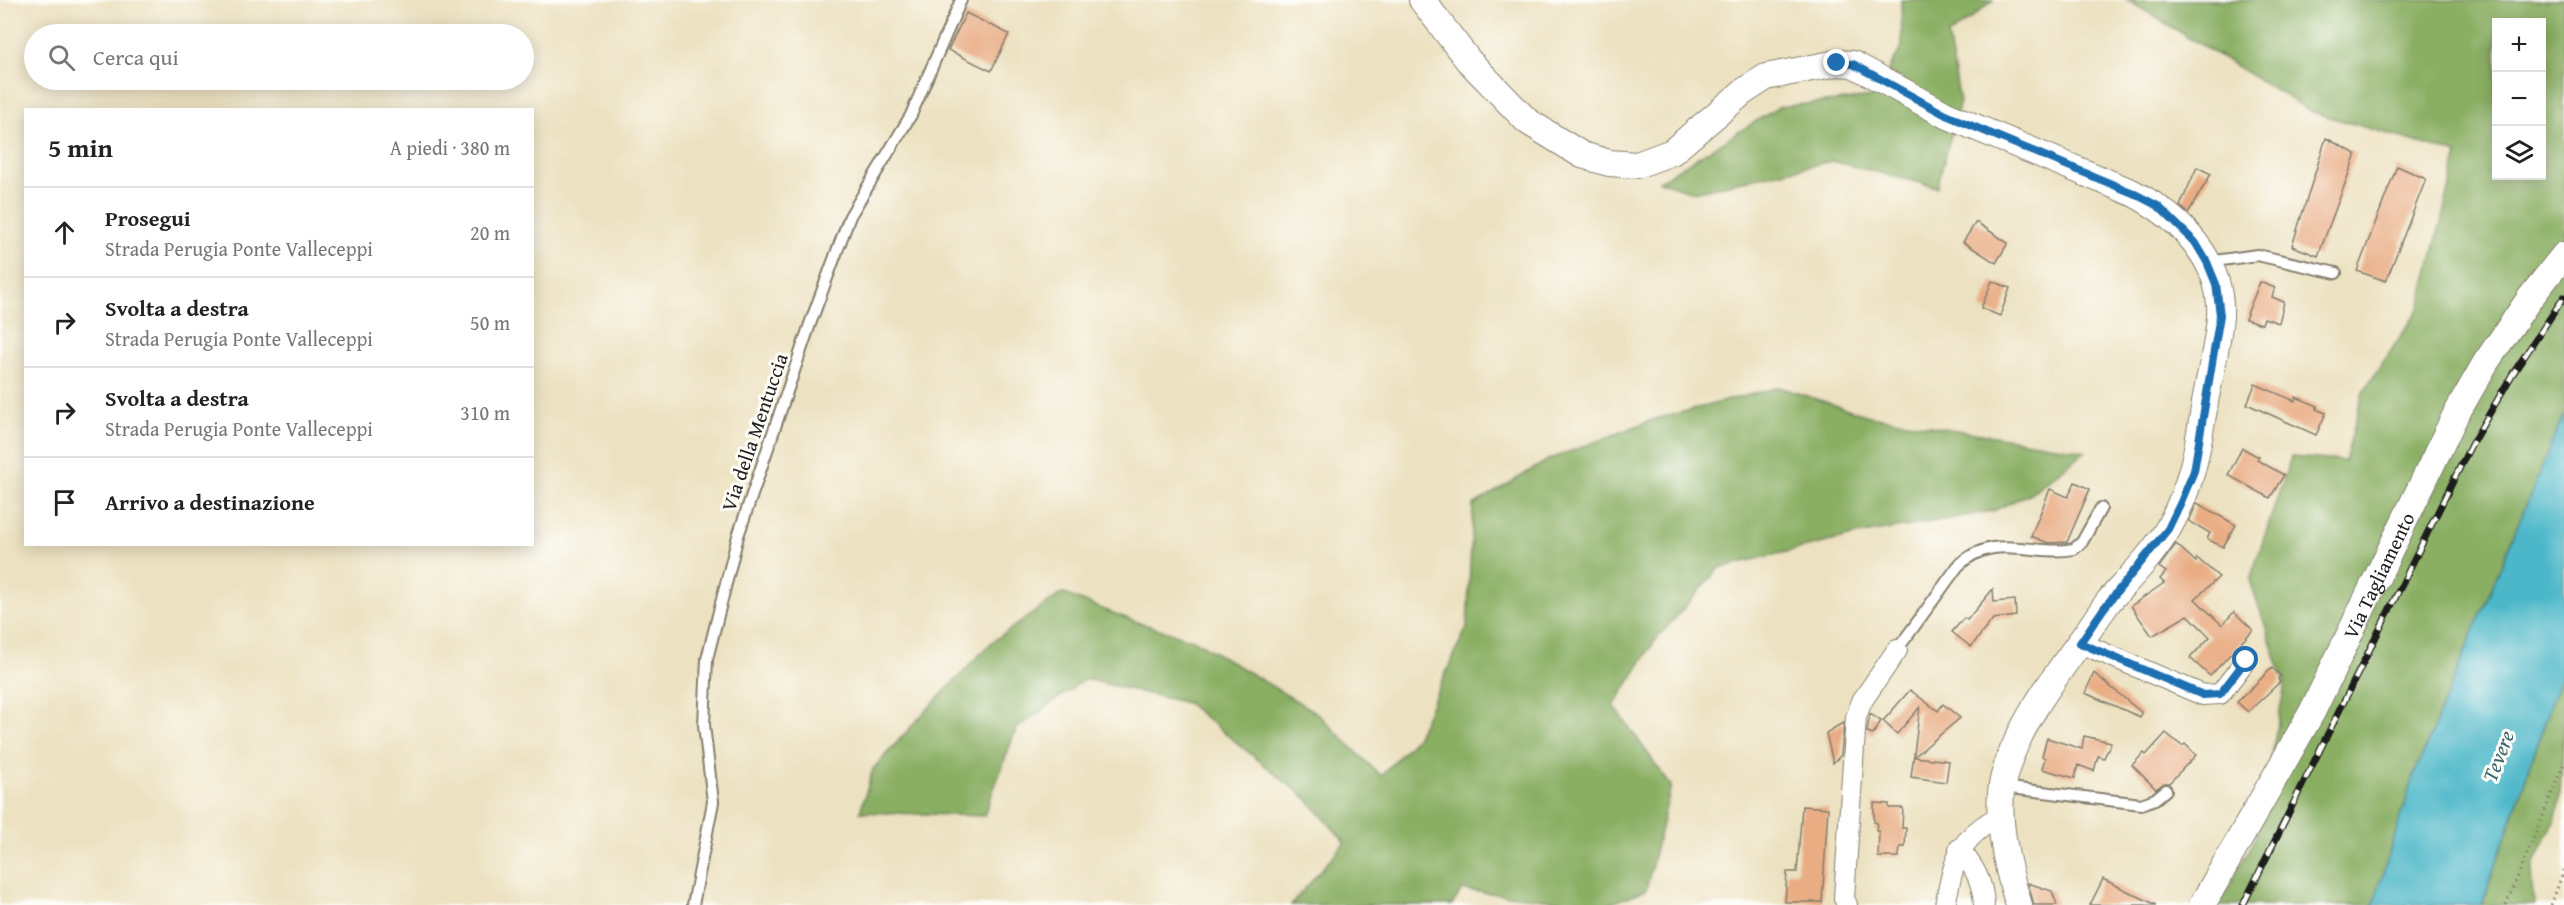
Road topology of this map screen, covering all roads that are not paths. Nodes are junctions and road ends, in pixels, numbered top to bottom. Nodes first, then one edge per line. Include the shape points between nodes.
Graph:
1 (961, 0) edge
2 (1422, 0) edge
3 (2564, 255) edge
4 (2207, 262) junction
5 (2336, 273) dead end
6 (2101, 508) dead end
7 (2080, 643) junction
8 (1897, 650) joint
9 (2246, 660) dead end
10 (2002, 787) junction
11 (2166, 790) dead end
12 (2000, 816) junction
13 (1959, 849) junction
14 (693, 905) edge
15 (1847, 905) edge
16 (1945, 905) edge
17 (1984, 905) edge
18 (2019, 905) edge
19 (2202, 905) edge

1 - 14 lane, Via della Mentuccia via 911,115 850,216 738,536 707,659 704,725 713,802
2 - 4 street via 1468,60 1527,121 1582,155 1609,163 1637,165 1672,152 1766,77 1837,63 1853,64 1946,115 2158,206 2195,242
3 - 19 street, Via Tagliamento via 2529,298 2455,416 2312,712
4 - 5 lane via 2257,255
4 - 7 street via 2216,284 2220,315 2194,471 2168,529
6 - 8 lane via 2074,549 2006,546 1967,557
7 - 9 street via 2203,695 2220,694
7 - 10 street via 2023,732
8 - 15 street via 1862,701 1856,717 1844,898
10 - 11 lane via 2141,804
10 - 12 street
12 - 13 street
12 - 18 street
13 - 16 street
13 - 17 street via 1980,880

